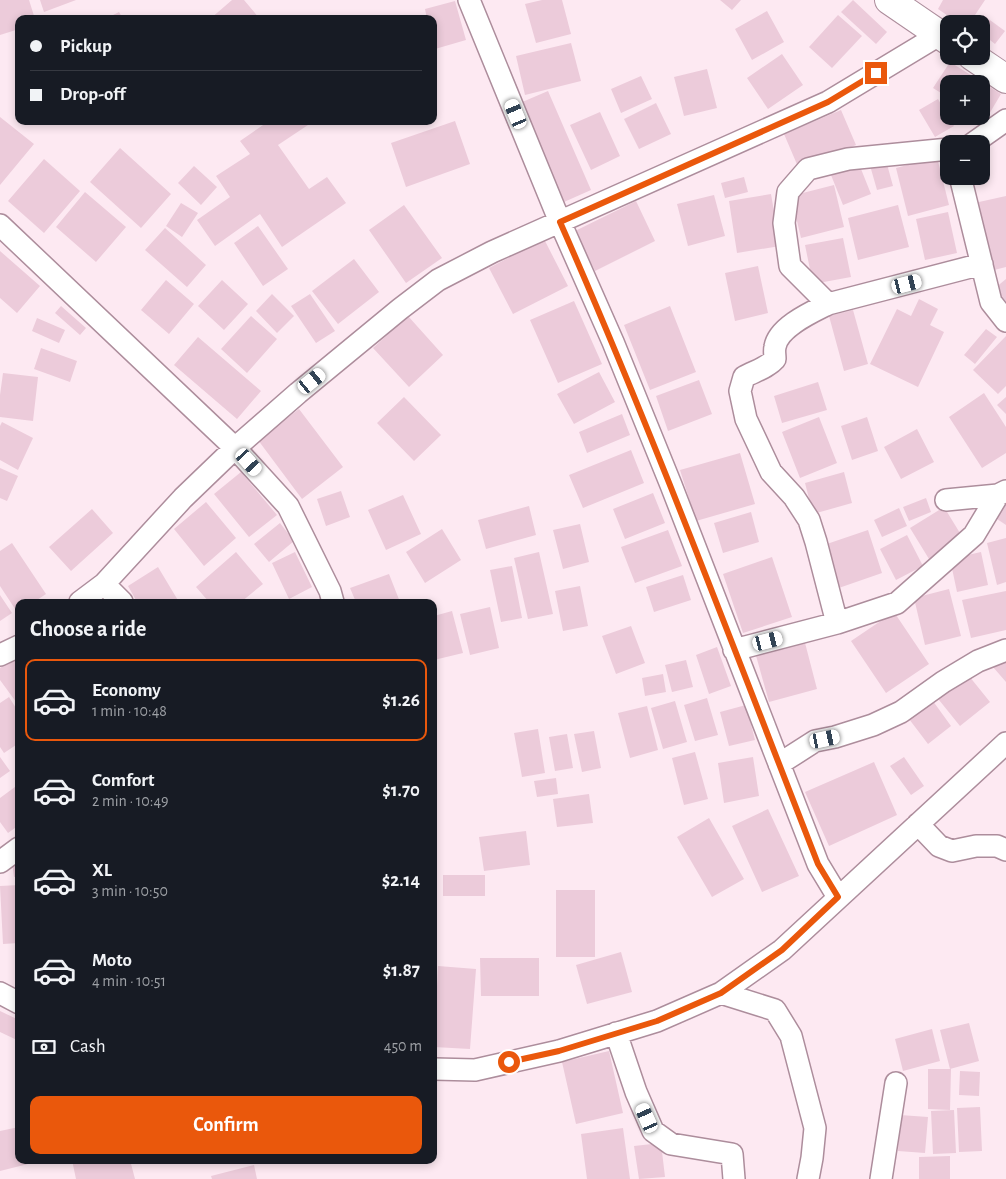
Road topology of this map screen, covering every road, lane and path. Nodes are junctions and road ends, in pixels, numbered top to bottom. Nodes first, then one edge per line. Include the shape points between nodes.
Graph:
1 (469, 0) edge
2 (889, 0) edge
3 (940, 35) edge
4 (940, 40) edge
5 (985, 65) edge
6 (1006, 79) edge
7 (1006, 120) edge
8 (985, 135) edge
9 (940, 151) edge
10 (962, 185) edge
11 (560, 222) junction
12 (0, 225) edge
13 (982, 264) junction
14 (828, 304) junction
15 (1006, 321) edge
16 (236, 448) junction
17 (1002, 493) edge
18 (946, 500) dead end
19 (104, 584) junction
20 (84, 599) edge
21 (119, 599) edge
22 (332, 599) edge
23 (837, 623) junction
24 (15, 648) edge
25 (734, 650) junction
26 (1006, 650) edge
27 (0, 655) edge
28 (1006, 743) edge
29 (779, 764) junction
30 (918, 824) junction
31 (1006, 850) edge
32 (15, 851) edge
33 (0, 862) edge
34 (838, 897) junction
35 (0, 993) edge
36 (721, 993) junction
37 (15, 1001) edge
38 (616, 1033) junction
39 (437, 1068) edge
40 (896, 1083) dead end
41 (734, 1179) edge
42 (808, 1179) edge
43 (881, 1179) edge

1 - 11 street
2 - 3 highway
4 - 11 street via 828,102
5 - 6 highway
7 - 8 street
9 - 14 street via 848,159 808,169 788,192 784,223 790,266
10 - 13 street
11 - 16 street via 438,280 298,393
11 - 25 street via 613,342
12 - 16 street
13 - 14 street
13 - 15 street via 991,302
14 - 23 street via 792,324 775,346 775,359 769,366 744,377 740,391 746,419 771,472 794,497 808,520
16 - 19 street
16 - 22 street via 288,506
17 - 18 street
17 - 23 street via 974,535 897,602
19 - 20 street
19 - 21 street
23 - 25 street
24 - 27 street
25 - 29 street
26 - 29 street via 978,661 901,712 835,737 815,741
28 - 30 street
29 - 34 street via 818,864
30 - 31 street via 939,846 952,852 976,846 997,846
30 - 34 street
32 - 33 street
34 - 36 street via 782,950
35 - 37 street
36 - 38 street via 657,1021
36 - 42 street via 775,1010 791,1036 815,1128
38 - 39 street via 559,1051 475,1070
38 - 41 street via 653,1131 671,1144 732,1154
40 - 43 street

